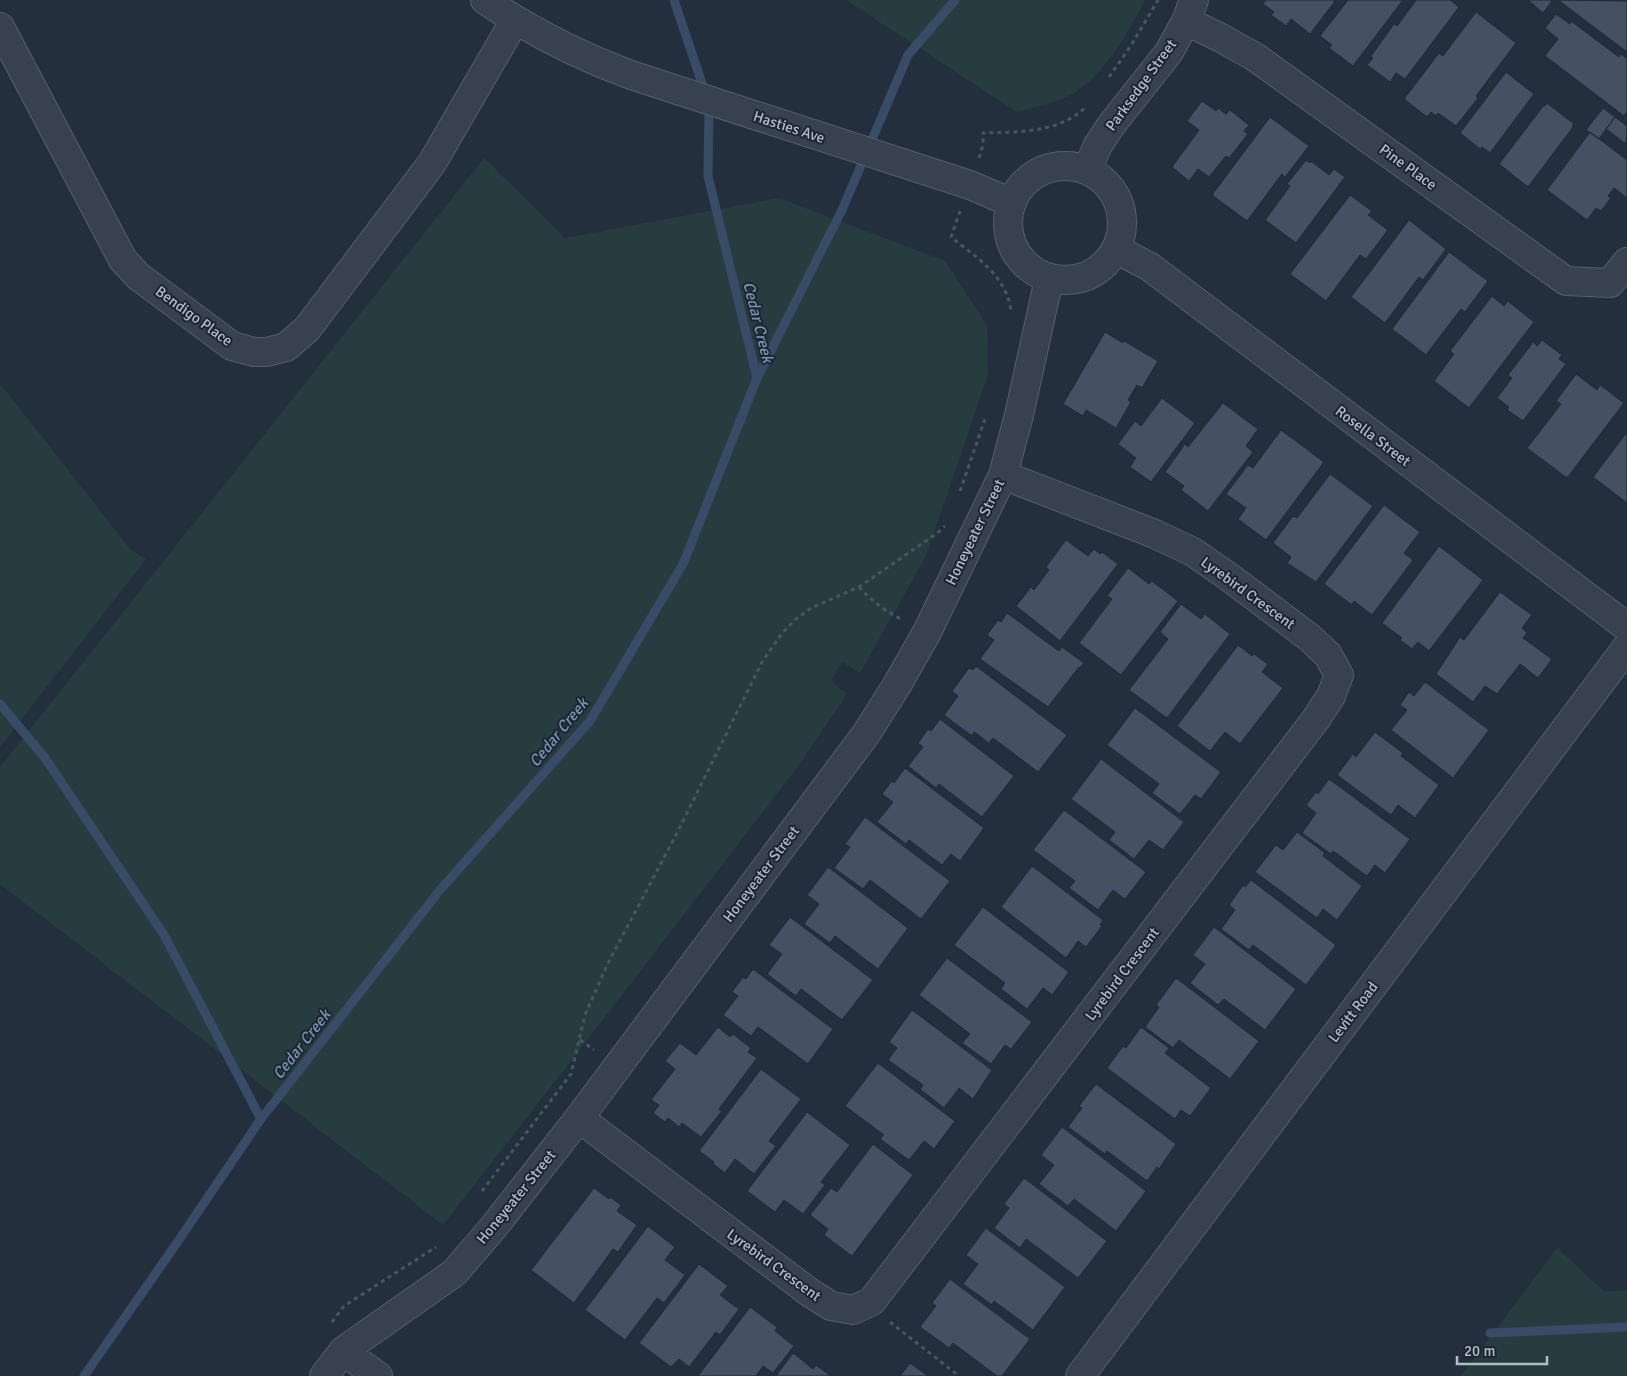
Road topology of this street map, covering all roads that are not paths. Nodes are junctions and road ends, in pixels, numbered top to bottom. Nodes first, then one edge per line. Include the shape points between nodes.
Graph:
1 (486, 0) edge
2 (1190, 11) edge
3 (515, 20) junction
4 (0, 27) edge
5 (1087, 170) junction
6 (1012, 203) junction
7 (1116, 249) junction
8 (1627, 262) edge
9 (1049, 279) junction
10 (1003, 475) junction
11 (1627, 627) edge
12 (1627, 647) edge
13 (579, 1118) junction
14 (343, 1351) junction
15 (324, 1376) edge
16 (378, 1376) edge
17 (1080, 1376) edge

1 - 3 street, Hasties Ave
2 - 5 street, Parksedge Street via 1169,52 1112,124
2 - 8 street, Pine Place via 1221,38 1255,57 1566,282 1610,283
3 - 4 street, Bendigo Place via 432,163 307,329 286,348 267,352 232,346 138,276 124,260
3 - 6 street, Hasties Ave via 604,65 631,75 970,185
5 - 6 street via 1072,166 1042,171 1018,190
5 - 7 street via 1111,189 1119,203 1122,219
6 - 9 street via 1008,218 1013,249 1034,272
7 - 9 street via 1094,273 1072,280
7 - 11 street, Rosella Street via 1150,267
9 - 10 street, Honeyeater Street
10 - 13 street, Honeyeater Street via 927,632 866,734
10 - 13 street, Lyrebird Crescent via 1155,534 1192,552 1310,638 1328,655 1339,675 1331,696 1316,719 872,1301 853,1310 831,1306
12 - 17 street, Levitt Road
13 - 14 street, Honeyeater Street via 454,1273
14 - 15 street, Honeyeater Street
14 - 16 street

